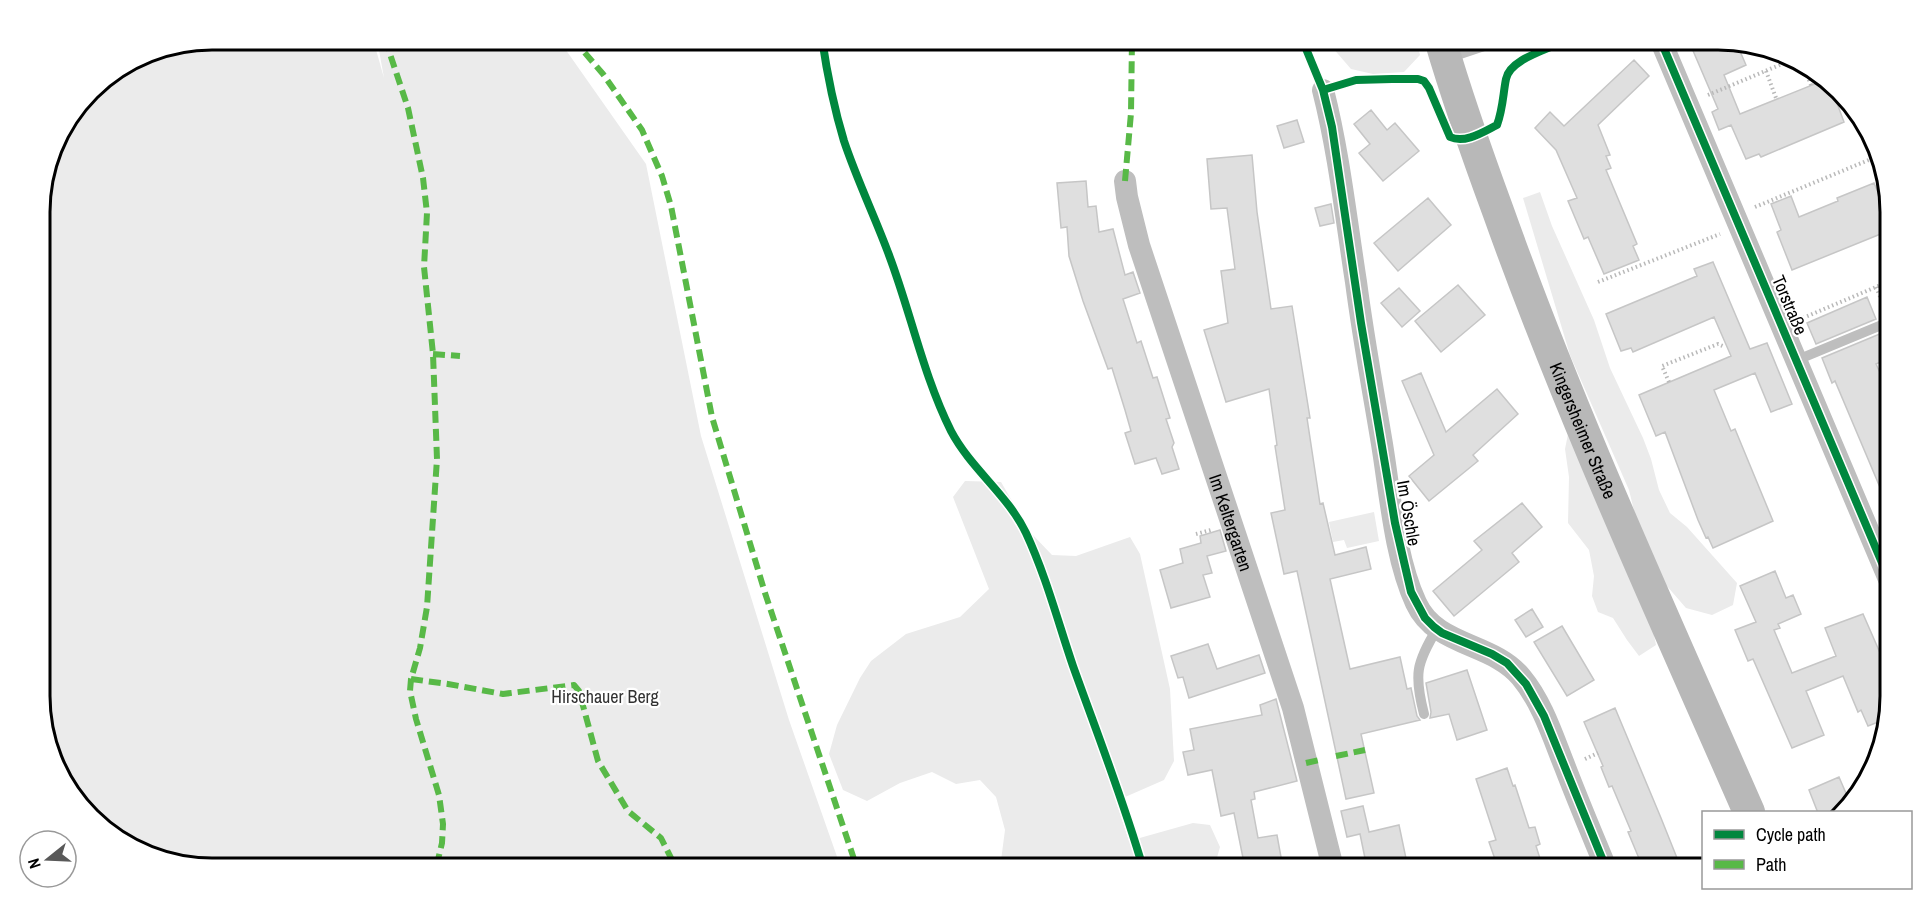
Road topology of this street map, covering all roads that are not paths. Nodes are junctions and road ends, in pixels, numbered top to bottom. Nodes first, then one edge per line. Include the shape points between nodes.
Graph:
1 (1443, 50) edge
2 (1665, 50) edge
3 (1323, 90) dead end
4 (1125, 181) dead end
5 (1880, 326) edge
6 (1797, 360) junction
7 (1880, 559) edge
8 (1437, 629) junction
9 (1424, 714) dead end
10 (1748, 811) edge
11 (1330, 857) edge
12 (1602, 857) edge

1 - 10 main road, Kingersheimer Straße via 1525,288 1632,549
2 - 6 street, Torstraße
3 - 8 street, Im Öschle via 1398,539 1414,598 1425,618
4 - 11 street, Im Keltergarten via 1138,245 1293,708
5 - 6 lane
6 - 7 street, Torstraße
8 - 9 lane via 1418,668
8 - 12 street, Im Öschle via 1507,663 1526,684 1544,716

